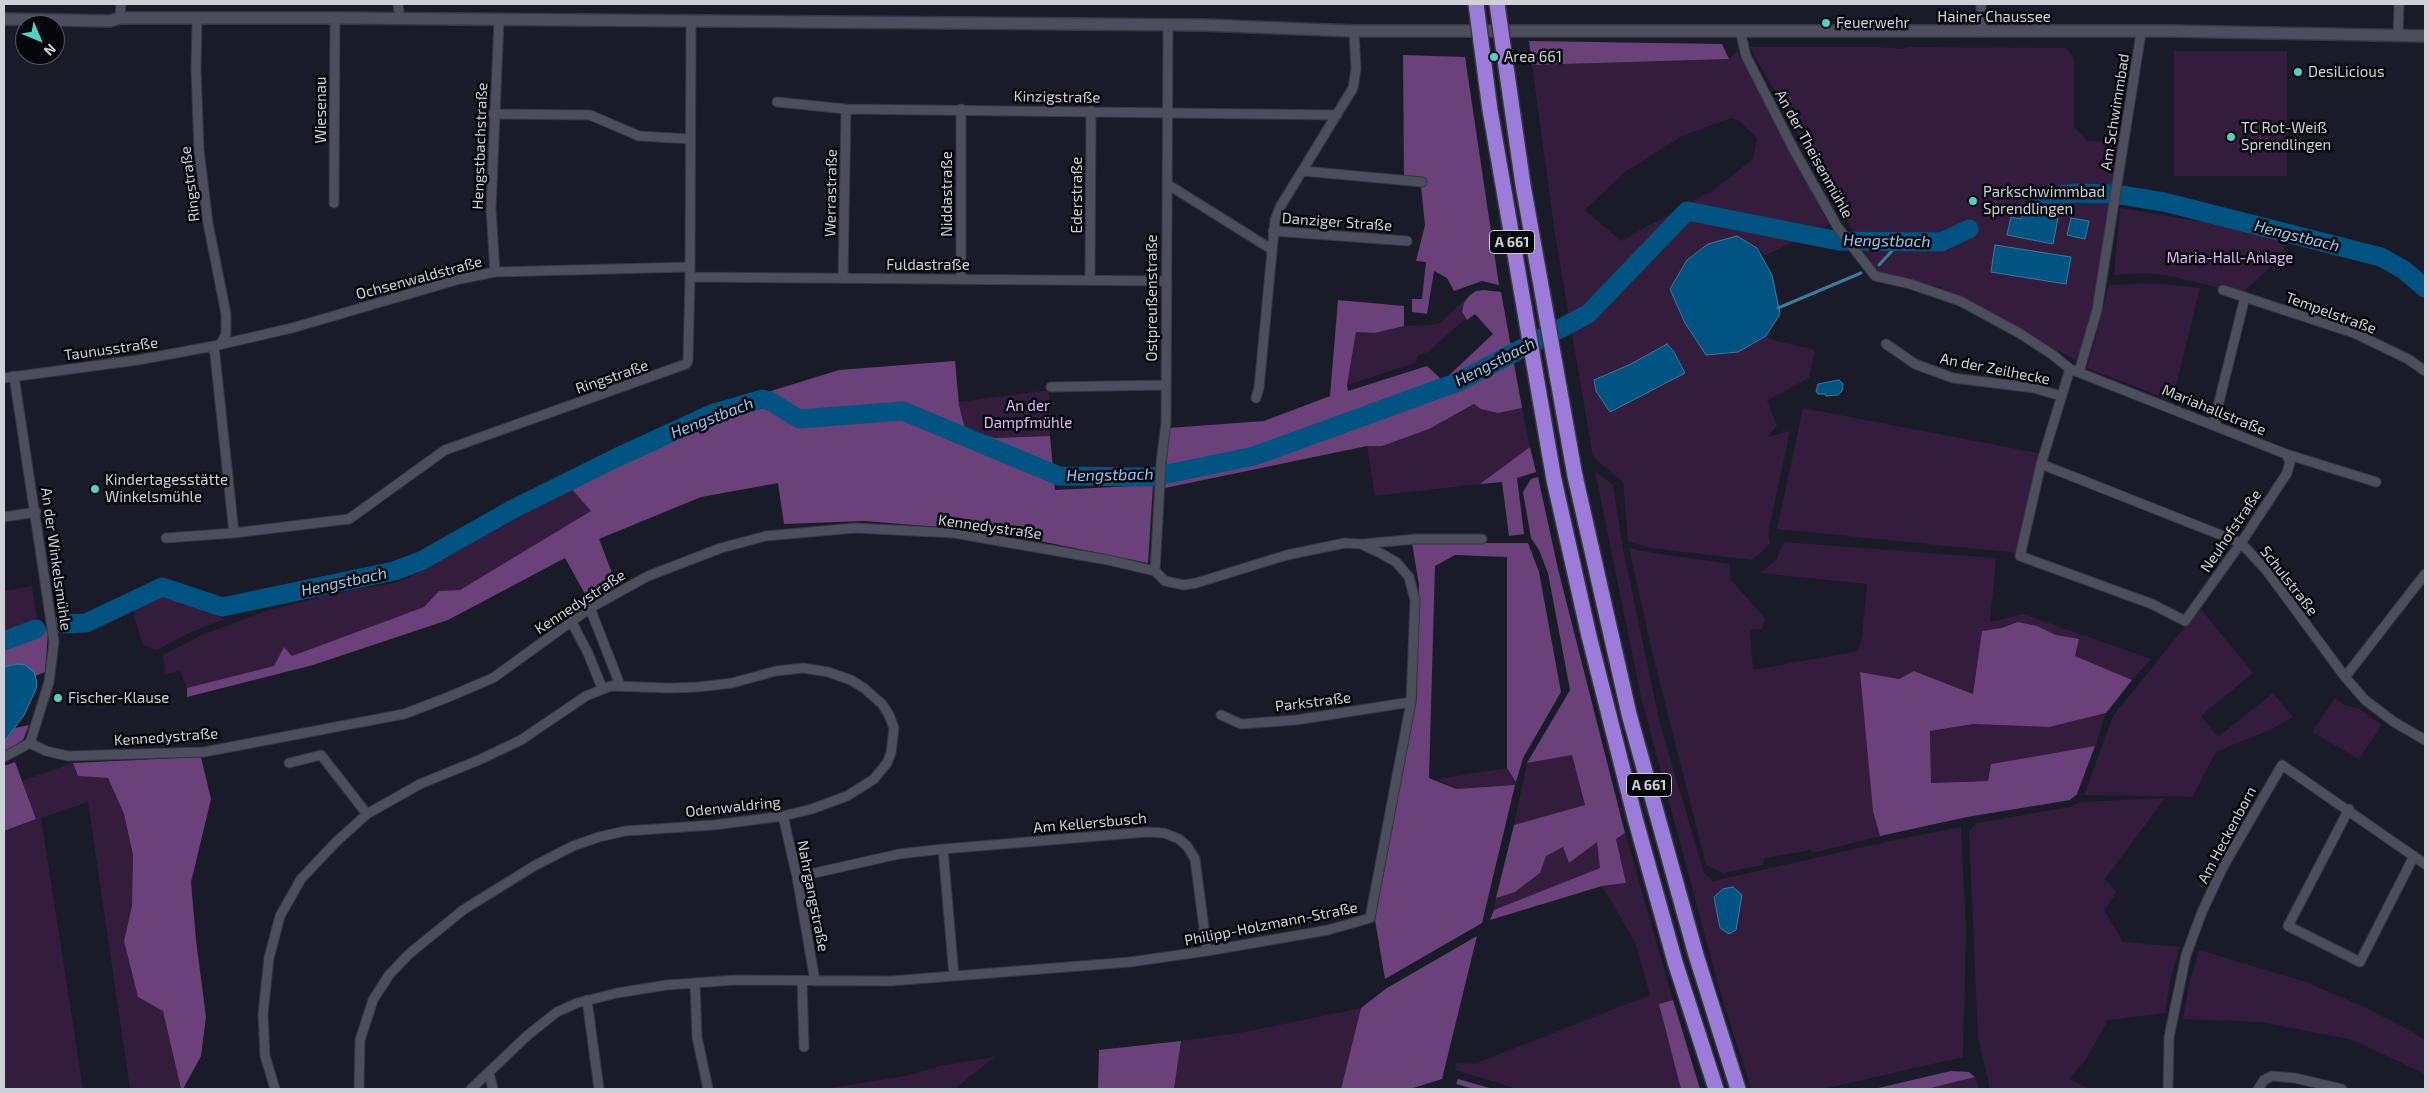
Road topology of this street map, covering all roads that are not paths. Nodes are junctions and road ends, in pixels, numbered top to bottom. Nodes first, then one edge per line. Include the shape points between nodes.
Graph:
1 (121, 4) edge
2 (398, 4) edge
3 (1476, 4) edge
4 (1497, 4) edge
5 (1981, 4) edge
6 (2398, 4) edge
7 (120, 18) junction
8 (335, 18) junction
9 (400, 18) junction
10 (4, 19) edge
11 (197, 19) junction
12 (499, 20) junction
13 (690, 22) junction
14 (1168, 25) junction
15 (1740, 30) junction
16 (1354, 31) junction
17 (1982, 32) junction
18 (2141, 33) junction
19 (2398, 36) junction
20 (2425, 36) edge
21 (777, 102) dead end
22 (846, 109) junction
23 (961, 109) junction
24 (1091, 110) junction
25 (1166, 112) junction
26 (493, 114) junction
27 (1337, 115) junction
28 (690, 139) junction
29 (1303, 171) junction
30 (1422, 182) dead end
31 (1167, 184) junction
32 (334, 203) dead end
33 (1273, 231) junction
34 (1407, 240) dead end
35 (1270, 249) junction
36 (495, 272) junction
37 (690, 272) junction
38 (843, 278) junction
39 (960, 279) junction
40 (1090, 280) junction
41 (1165, 281) junction
42 (2223, 290) dead end
43 (2245, 297) junction
44 (1886, 344) dead end
45 (217, 345) junction
46 (2070, 369) junction
47 (2425, 371) edge
48 (2079, 372) junction
49 (14, 376) junction
50 (4, 378) edge
51 (1166, 385) junction
52 (1051, 387) dead end
53 (2061, 396) junction
54 (1256, 398) dead end
55 (2216, 425) junction
56 (2286, 454) junction
57 (2042, 464) junction
58 (2376, 482) dead end
59 (36, 512) junction
60 (4, 517) edge
61 (234, 533) junction
62 (166, 538) dead end
63 (1482, 539) dead end
64 (2241, 543) junction
65 (1361, 544) junction
66 (1155, 571) junction
67 (2425, 574) edge
68 (590, 608) junction
69 (571, 621) junction
70 (2185, 621) joint
71 (2345, 677) junction
72 (620, 685) junction
73 (602, 688) junction
74 (1410, 702) junction
75 (1221, 715) dead end
76 (2425, 740) edge
77 (30, 743) junction
78 (4, 757) edge
79 (289, 762) dead end
80 (2349, 810) junction
81 (367, 814) junction
82 (782, 816) junction
83 (943, 849) junction
84 (2414, 856) junction
85 (2425, 864) edge
86 (797, 877) junction
87 (1207, 951) junction
88 (954, 976) junction
89 (802, 981) junction
90 (815, 981) junction
91 (695, 982) junction
92 (587, 1000) junction
93 (804, 1047) dead end
94 (489, 1073) junction
95 (361, 1087) edge
96 (275, 1089) edge
97 (471, 1089) edge
98 (493, 1089) edge
99 (600, 1089) edge
100 (708, 1089) edge
101 (1716, 1089) edge
102 (1738, 1089) edge
103 (2168, 1089) edge
104 (2258, 1089) edge
105 (2342, 1089) edge

1 - 7 street
2 - 9 street
3 - 101 highway, A 661, bridge via 1490,110 1554,480 1632,808
4 - 102 highway, A 661, bridge via 1523,185 1575,476 1629,714 1696,955
5 - 17 street
6 - 19 street
7 - 10 street, Hainer Chaussee via 110,21
7 - 11 street, Hainer Chaussee
8 - 9 street, Hainer Chaussee
8 - 11 street, Hainer Chaussee
8 - 32 street, Wiesenau
9 - 12 street, Hainer Chaussee
11 - 45 street, Ringstraße via 199,150 208,223 226,314 226,334
12 - 13 street, Hainer Chaussee
12 - 26 street, Hengstbachstraße
13 - 14 street, Hainer Chaussee
13 - 28 street, Ringstraße
14 - 16 street, Hainer Chaussee
14 - 25 street, Ostpreußenstraße
15 - 16 street, Hainer Chaussee
15 - 17 street, Hainer Chaussee
15 - 46 street, An der Theisenmühle via 1750,65 1794,150 1847,240 1875,276 1910,284 1967,304 2026,337
16 - 27 street, Danziger Straße via 1355,79 1350,95
17 - 18 street, Hainer Chaussee
18 - 19 street, Hainer Chaussee
18 - 48 street, Am Schwimmbad via 2097,310
19 - 20 street, Hainer Chaussee
21 - 22 street, Kinzigstraße
22 - 23 street, Kinzigstraße
22 - 38 street, Werrastraße
23 - 24 street, Kinzigstraße
23 - 39 street, Niddastraße
24 - 25 street, Kinzigstraße
24 - 40 street, Ederstraße
25 - 27 street, Kinzigstraße
25 - 31 street, Ostpreußenstraße
26 - 28 street via 590,115 639,136
26 - 36 street, Hengstbachstraße via 490,209
27 - 29 street, Danziger Straße
28 - 37 street, Ringstraße
29 - 30 street
29 - 33 street, Danziger Straße via 1276,214
31 - 35 street
31 - 41 street, Ostpreußenstraße
33 - 34 street, Danziger Straße
33 - 35 street
35 - 54 street
36 - 37 street, Ochsenwaldstraße
36 - 45 street, Ochsenwaldstraße via 460,279 292,328
37 - 38 street, Fuldastraße
37 - 61 street, Ringstraße via 688,361 682,367 446,450 349,519
38 - 39 street, Fuldastraße
39 - 40 street, Fuldastraße
40 - 41 street, Fuldastraße
41 - 51 street, Ostpreußenstraße
42 - 43 street, Tempelstraße
43 - 47 street, Tempelstraße via 2354,333 2408,359
43 - 55 street via 2215,418
44 - 53 street, An der Zeilhecke via 1915,364 1946,376 2034,388
45 - 49 street, Taunusstraße via 138,360
45 - 61 street, Ringstraße
46 - 48 street, Mariahallstraße
46 - 53 street
48 - 55 street, Mariahallstraße
49 - 50 street, Taunusstraße
49 - 59 street, An der Winkelsmühle
51 - 52 street
51 - 66 street, Ostpreußenstraße
53 - 57 street, An der Zeilhecke
55 - 56 street, Mariahallstraße
56 - 58 street, Mariahallstraße
56 - 64 street, Neuhofstraße via 2290,462 2287,473
57 - 64 street, Schulstraße
57 - 70 street, An der Zeilhecke via 2020,556 2152,604
59 - 60 street
59 - 77 street, An der Winkelsmühle via 54,642 49,682
61 - 62 street, Ringstraße
63 - 65 street, Philipp-Holzmann-Straße via 1416,539
64 - 70 street, Neuhofstraße
64 - 71 street, Schulstraße via 2266,571
65 - 66 street, Philipp-Holzmann-Straße via 1322,546 1184,585 1165,581
65 - 74 street, Philipp-Holzmann-Straße via 1396,562 1412,584
66 - 68 street, Kennedystraße via 954,533 877,528 828,529 766,536 721,548 648,576
67 - 71 street
68 - 69 street, Kennedystraße
68 - 72 street
69 - 73 street
69 - 77 street, Kennedystraße via 493,678 429,705 380,720 204,752 68,756 51,753
71 - 76 street, Schulstraße via 2380,712
72 - 73 street, Odenwaldring
72 - 82 street, Odenwaldring via 698,687 804,668 836,674 865,688 882,704 894,728 894,746 887,763 874,779 847,796
73 - 81 street, Odenwaldring via 521,740 420,784
74 - 75 street, Parkstraße via 1296,720 1242,724
74 - 87 street, Philipp-Holzmann-Straße via 1370,918 1328,930
77 - 78 street
79 - 81 street via 321,755
80 - 84 street, Am Heckenborn
80 - 84 street via 2288,926 2360,962
80 - 103 street, Am Heckenborn via 2282,765 2223,867 2186,955 2169,1037
81 - 96 street, Odenwaldring via 301,879 280,916 269,958 263,1014 265,1056
82 - 86 street, Nahrgangstraße
82 - 95 street, Odenwaldring via 614,833 574,846 483,897 415,949 384,982 362,1030 359,1051
83 - 86 street, Am Kellersbusch via 899,854
83 - 87 street, Am Kellersbusch via 1164,833 1187,846 1195,859
83 - 88 street
84 - 85 street, Am Heckenborn
86 - 90 street, Nahrgangstraße
87 - 88 street, Philipp-Holzmann-Straße via 1130,962
88 - 90 street, Philipp-Holzmann-Straße via 891,981
89 - 90 street, Philipp-Holzmann-Straße
89 - 91 street, Philipp-Holzmann-Straße
89 - 93 street
91 - 92 street, Philipp-Holzmann-Straße
91 - 100 street via 697,1037
92 - 94 street, Philipp-Holzmann-Straße via 567,1007 542,1023
92 - 99 street
94 - 97 street, Philipp-Holzmann-Straße
94 - 98 street
104 - 105 street via 2264,1080 2272,1076

